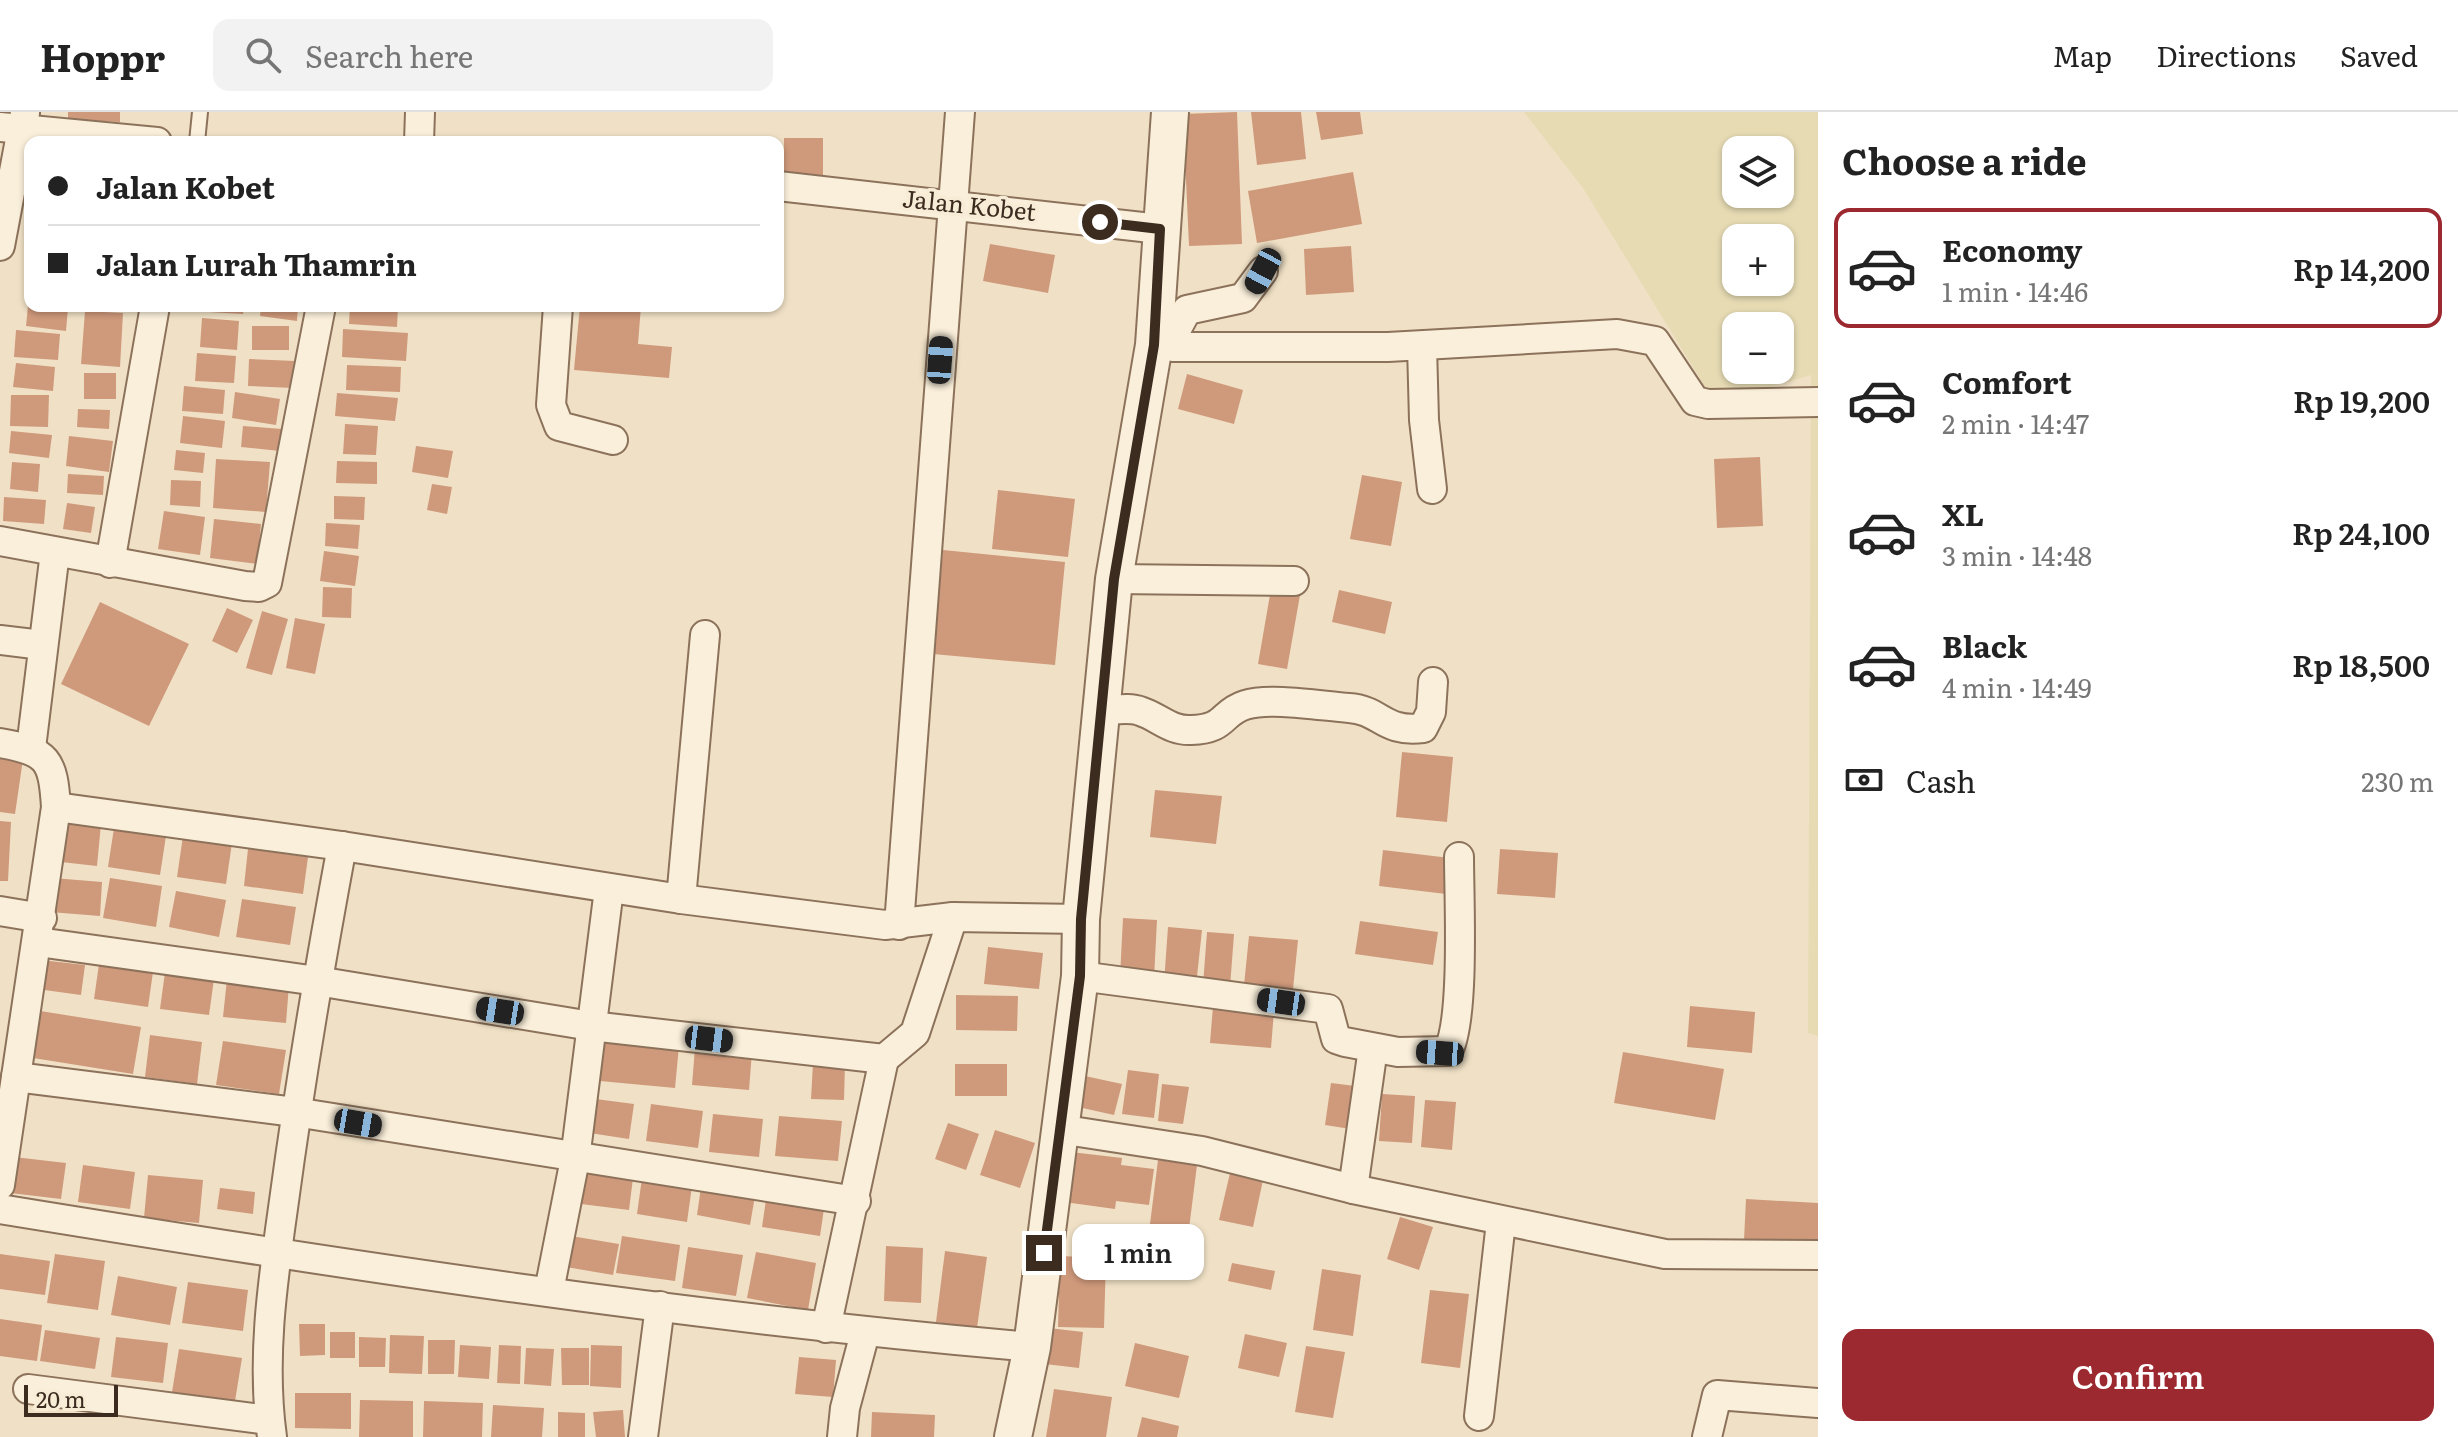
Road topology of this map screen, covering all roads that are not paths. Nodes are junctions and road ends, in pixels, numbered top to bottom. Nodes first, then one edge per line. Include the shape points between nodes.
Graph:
1 (200, 112) edge
2 (420, 112) edge
3 (960, 112) edge
4 (1170, 112) edge
5 (16, 123) edge
6 (112, 136) edge
7 (198, 136) edge
8 (419, 136) edge
9 (784, 187) edge
10 (951, 203) junction
11 (3, 217) edge
12 (1160, 229) junction
13 (0, 246) edge
14 (1263, 271) dead end
15 (154, 312) edge
16 (320, 312) edge
17 (558, 312) edge
18 (1164, 346) junction
19 (1422, 346) junction
20 (1818, 402) edge
21 (613, 440) dead end
22 (1432, 489) dead end
23 (0, 541) edge
24 (55, 552) junction
25 (110, 563) junction
26 (1114, 579) junction
27 (1294, 581) dead end
28 (705, 635) dead end
29 (0, 640) edge
30 (42, 645) junction
31 (1433, 682) dead end
32 (1103, 710) junction
33 (0, 743) edge
34 (31, 748) junction
35 (56, 807) junction
36 (342, 846) junction
37 (1459, 857) dead end
38 (609, 889) junction
39 (681, 899) junction
40 (0, 911) edge
41 (953, 917) junction
42 (1081, 919) junction
43 (899, 925) junction
44 (40, 930) junction
45 (1080, 976) junction
46 (317, 981) junction
47 (591, 1026) junction
48 (1373, 1048) junction
49 (884, 1059) junction
50 (16, 1077) junction
51 (295, 1112) junction
52 (1059, 1129) junction
53 (575, 1159) junction
54 (0, 1185) edge
55 (1353, 1189) junction
56 (856, 1201) junction
57 (0, 1209) edge
58 (1501, 1222) junction
59 (277, 1254) junction
60 (1818, 1255) edge
61 (549, 1291) junction
62 (660, 1306) junction
63 (826, 1328) junction
64 (865, 1333) junction
65 (1032, 1347) junction
66 (28, 1389) dead end
67 (1818, 1403) edge
68 (1479, 1416) dead end
69 (270, 1428) edge
70 (643, 1437) edge
71 (842, 1437) edge
72 (1013, 1437) edge
73 (1707, 1437) edge

1 - 7 lane
2 - 8 street
3 - 10 street
4 - 12 street
5 - 6 street
5 - 11 street
9 - 10 street, Jalan Kobet
10 - 12 street, Jalan Kobet
10 - 43 street
11 - 13 street
12 - 18 street
14 - 18 street via 1243,298 1187,310
15 - 25 street
16 - 25 street via 267,583 245,586
17 - 21 street via 551,405 559,426
18 - 19 street
18 - 26 street
19 - 20 street via 1639,336 1655,341 1695,401
19 - 22 street
23 - 24 street
24 - 25 street
24 - 30 street
26 - 27 street
26 - 32 street
28 - 39 street
29 - 30 street
30 - 34 street
31 - 32 street via 1428,723 1412,730 1390,727 1368,710 1278,703 1244,705 1216,727 1191,730 1164,725 1139,710
32 - 42 street
33 - 34 street
34 - 35 street via 50,767
35 - 36 street
35 - 44 street
36 - 38 street
36 - 46 street
37 - 48 street via 1460,939 1452,1043 1440,1053
38 - 39 street
38 - 47 street
39 - 43 street
40 - 44 street
41 - 42 street
41 - 43 street
41 - 49 street via 915,1033
42 - 45 street
44 - 46 street
44 - 50 street
45 - 48 street via 1328,1009 1336,1039
45 - 52 street
46 - 47 street
46 - 51 street
47 - 49 street
47 - 53 street
48 - 55 street
49 - 56 street
50 - 51 street
50 - 54 street
51 - 53 street
51 - 59 street
52 - 55 street via 1202,1151
52 - 65 street
53 - 56 street
53 - 61 street
55 - 58 street
56 - 63 street
57 - 59 street
58 - 60 street via 1665,1254
58 - 68 street
59 - 61 street
59 - 69 street via 268,1337
61 - 62 street
62 - 63 street
62 - 70 street
63 - 64 street
64 - 65 street
64 - 71 street
65 - 72 street
66 - 69 street
67 - 73 street via 1717,1395

